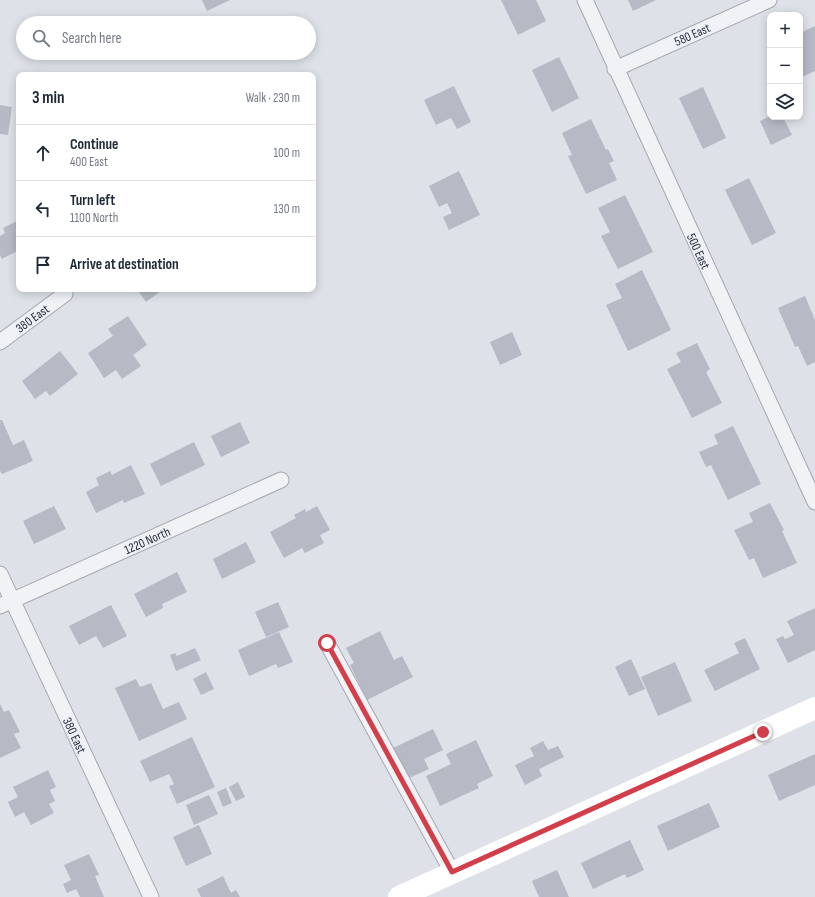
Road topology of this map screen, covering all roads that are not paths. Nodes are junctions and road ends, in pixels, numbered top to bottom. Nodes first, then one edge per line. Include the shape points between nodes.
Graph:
1 (584, 0) edge
2 (769, 0) edge
3 (615, 69) junction
4 (65, 294) dead end
5 (0, 342) edge
6 (281, 480) dead end
7 (815, 502) edge
8 (0, 574) edge
9 (6, 604) edge
10 (327, 643) dead end
11 (815, 708) edge
12 (452, 872) junction
13 (151, 897) edge
14 (398, 897) edge

1 - 3 street, 500 East
2 - 3 street, 580 East
3 - 7 street, 500 East
4 - 5 street, 380 East
6 - 9 street, 1220 North
8 - 9 street, 380 East
9 - 13 street, 380 East
10 - 12 street
11 - 12 street
12 - 14 street

